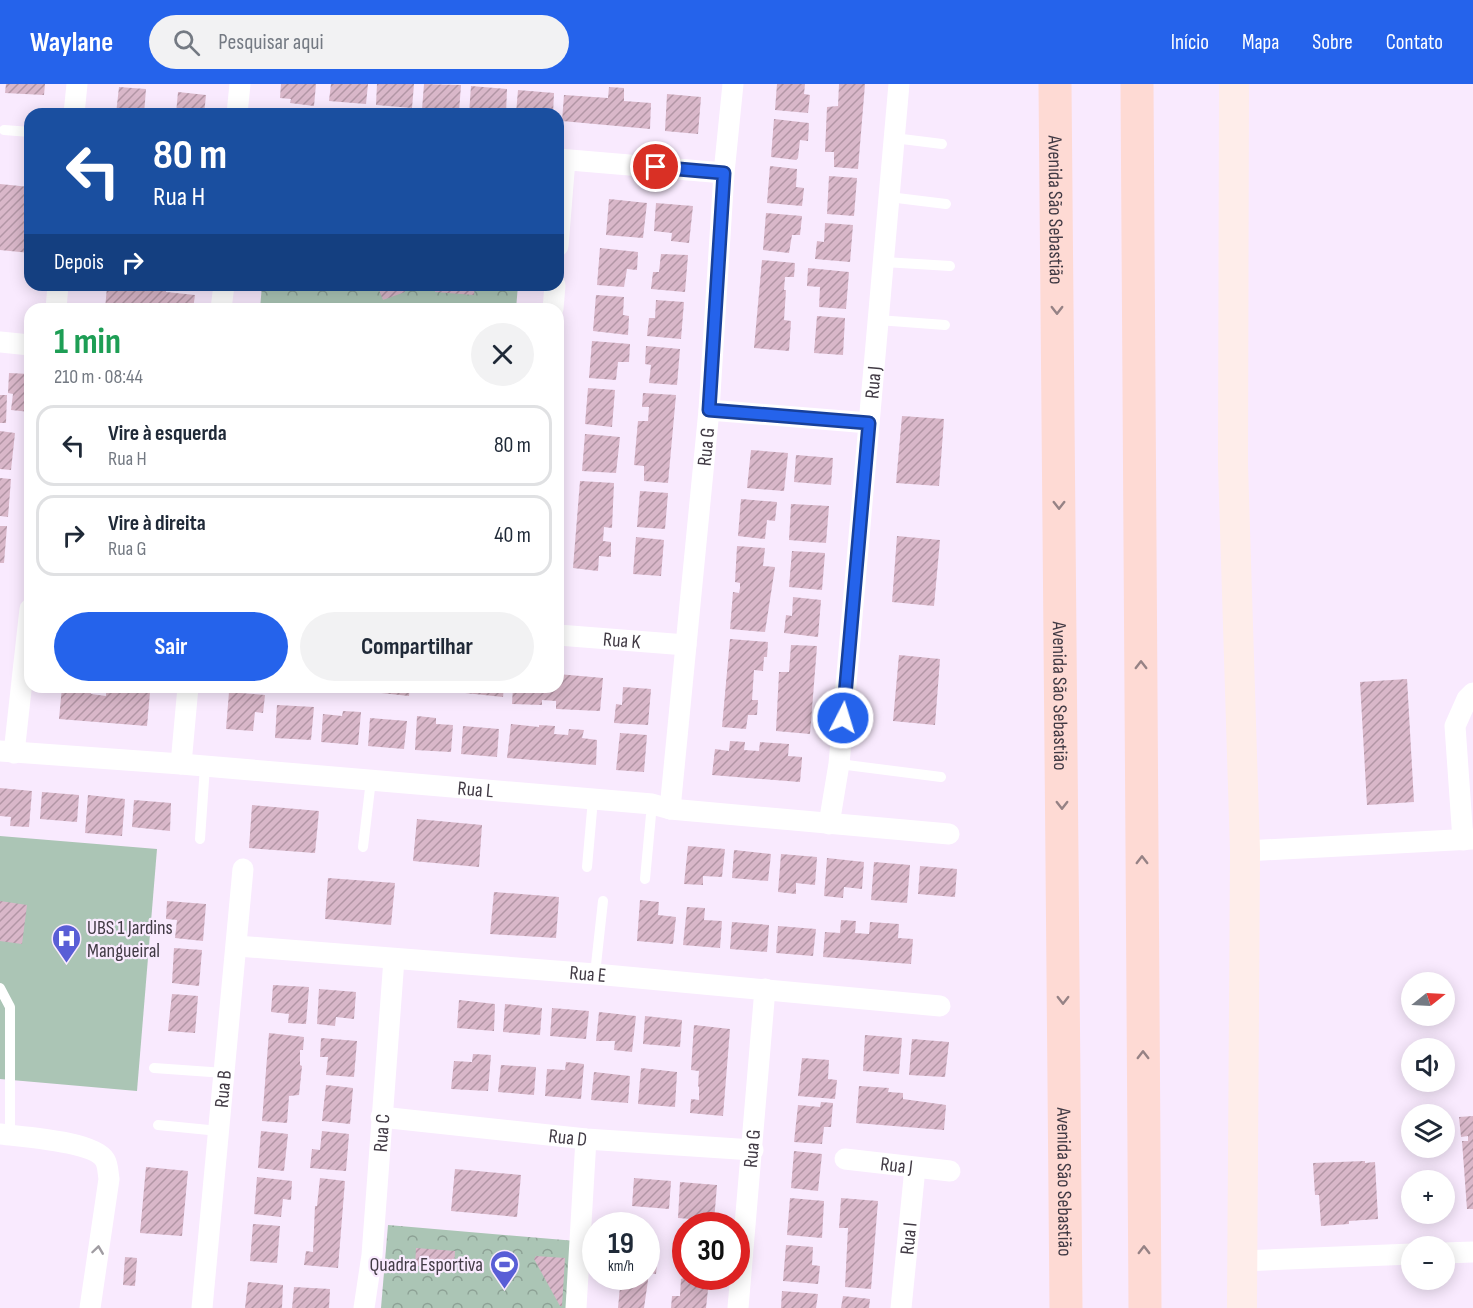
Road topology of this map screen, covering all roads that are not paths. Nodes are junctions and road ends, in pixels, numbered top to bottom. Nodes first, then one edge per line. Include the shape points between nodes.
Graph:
1 (77, 84) edge
2 (240, 84) edge
3 (733, 84) edge
4 (899, 84) edge
5 (1055, 84) edge
6 (1137, 84) edge
7 (1234, 84) edge
8 (75, 108) edge
9 (238, 108) edge
10 (4, 130) dead end
11 (24, 132) edge
12 (894, 138) junction
13 (942, 144) dead end
14 (564, 159) edge
15 (724, 173) junction
16 (889, 197) junction
17 (946, 204) dead end
18 (884, 262) junction
19 (950, 266) dead end
20 (878, 320) junction
21 (945, 325) dead end
22 (0, 342) edge
23 (24, 344) edge
24 (709, 410) junction
25 (869, 423) junction
26 (564, 635) edge
27 (686, 645) junction
28 (24, 646) edge
29 (188, 693) edge
30 (1473, 693) edge
31 (7, 752) edge
32 (182, 764) junction
33 (839, 764) junction
34 (205, 766) junction
35 (941, 777) dead end
36 (371, 780) junction
37 (593, 799) junction
38 (661, 806) junction
39 (830, 824) junction
40 (949, 834) dead end
41 (200, 839) dead end
42 (1468, 839) edge
43 (363, 847) dead end
44 (1245, 851) junction
45 (587, 867) dead end
46 (243, 869) dead end
47 (645, 879) dead end
48 (603, 901) dead end
49 (237, 946) junction
50 (394, 959) junction
51 (595, 975) junction
52 (0, 988) edge
53 (765, 989) junction
54 (940, 1006) dead end
55 (6, 1032) edge
56 (154, 1068) dead end
57 (225, 1073) junction
58 (381, 1118) junction
59 (158, 1125) dead end
60 (219, 1131) junction
61 (5, 1135) edge
62 (586, 1138) junction
63 (753, 1150) junction
64 (845, 1160) dead end
65 (915, 1168) junction
66 (950, 1171) dead end
67 (1473, 1252) edge
68 (1455, 1253) edge
69 (1401, 1254) edge
70 (1242, 1261) junction
71 (90, 1308) edge
72 (202, 1308) edge
73 (364, 1308) edge
74 (576, 1308) edge
75 (738, 1308) edge
76 (901, 1308) edge
77 (1066, 1308) edge
78 (1145, 1308) edge
79 (1242, 1308) edge

1 - 8 street
2 - 9 street
3 - 15 street, Rua G
4 - 12 street, Rua J
5 -> 77 main road, Avenida São Sebastião
78 -> 6 main road
7 - 44 street via 1233,465
10 - 11 lane
12 - 13 lane
12 - 16 street, Rua J
14 - 15 street
15 - 24 street, Rua G
16 - 17 lane
16 - 18 street, Rua J
18 - 19 lane
18 - 20 street, Rua J
20 - 21 lane
20 - 25 street, Rua J
22 - 23 street
24 - 25 street
24 - 27 street, Rua G
25 - 33 street, Rua J
26 - 27 street, Rua K
27 - 38 street, Rua G
28 - 31 street
29 - 32 street
30 - 42 street via 1455,726
31 - 32 street, Rua L
32 - 34 street, Rua L
33 - 35 lane
33 - 39 street, Rua J
34 - 36 street, Rua L
34 - 41 lane
36 - 37 street, Rua L
36 - 43 lane
37 - 38 street, Rua L
37 - 45 lane
38 - 39 street, Rua L
38 - 47 lane
39 - 40 street, Rua L
42 - 44 street
44 - 70 street
46 - 49 street, Rua B
48 - 51 lane
49 - 50 street, Rua E
49 - 57 street, Rua B
50 - 51 street, Rua E
50 - 58 street, Rua C
51 - 53 street, Rua E
52 - 55 lane via 10,1007
53 - 54 street, Rua E
53 - 63 street, Rua G
55 - 61 lane
56 - 57 lane
57 - 60 street, Rua B
58 - 62 street, Rua D
58 - 73 street, Rua C via 372,1255
59 - 60 lane
60 - 72 street, Rua B
71 -> 61 street via 109,1179 105,1161 78,1145
62 - 63 street, Rua D
62 - 74 street
63 - 75 street, Rua G
64 - 65 street, Rua J
65 - 66 street, Rua J
65 - 76 street, Rua I
67 - 68 street
69 - 70 street
70 - 79 street

